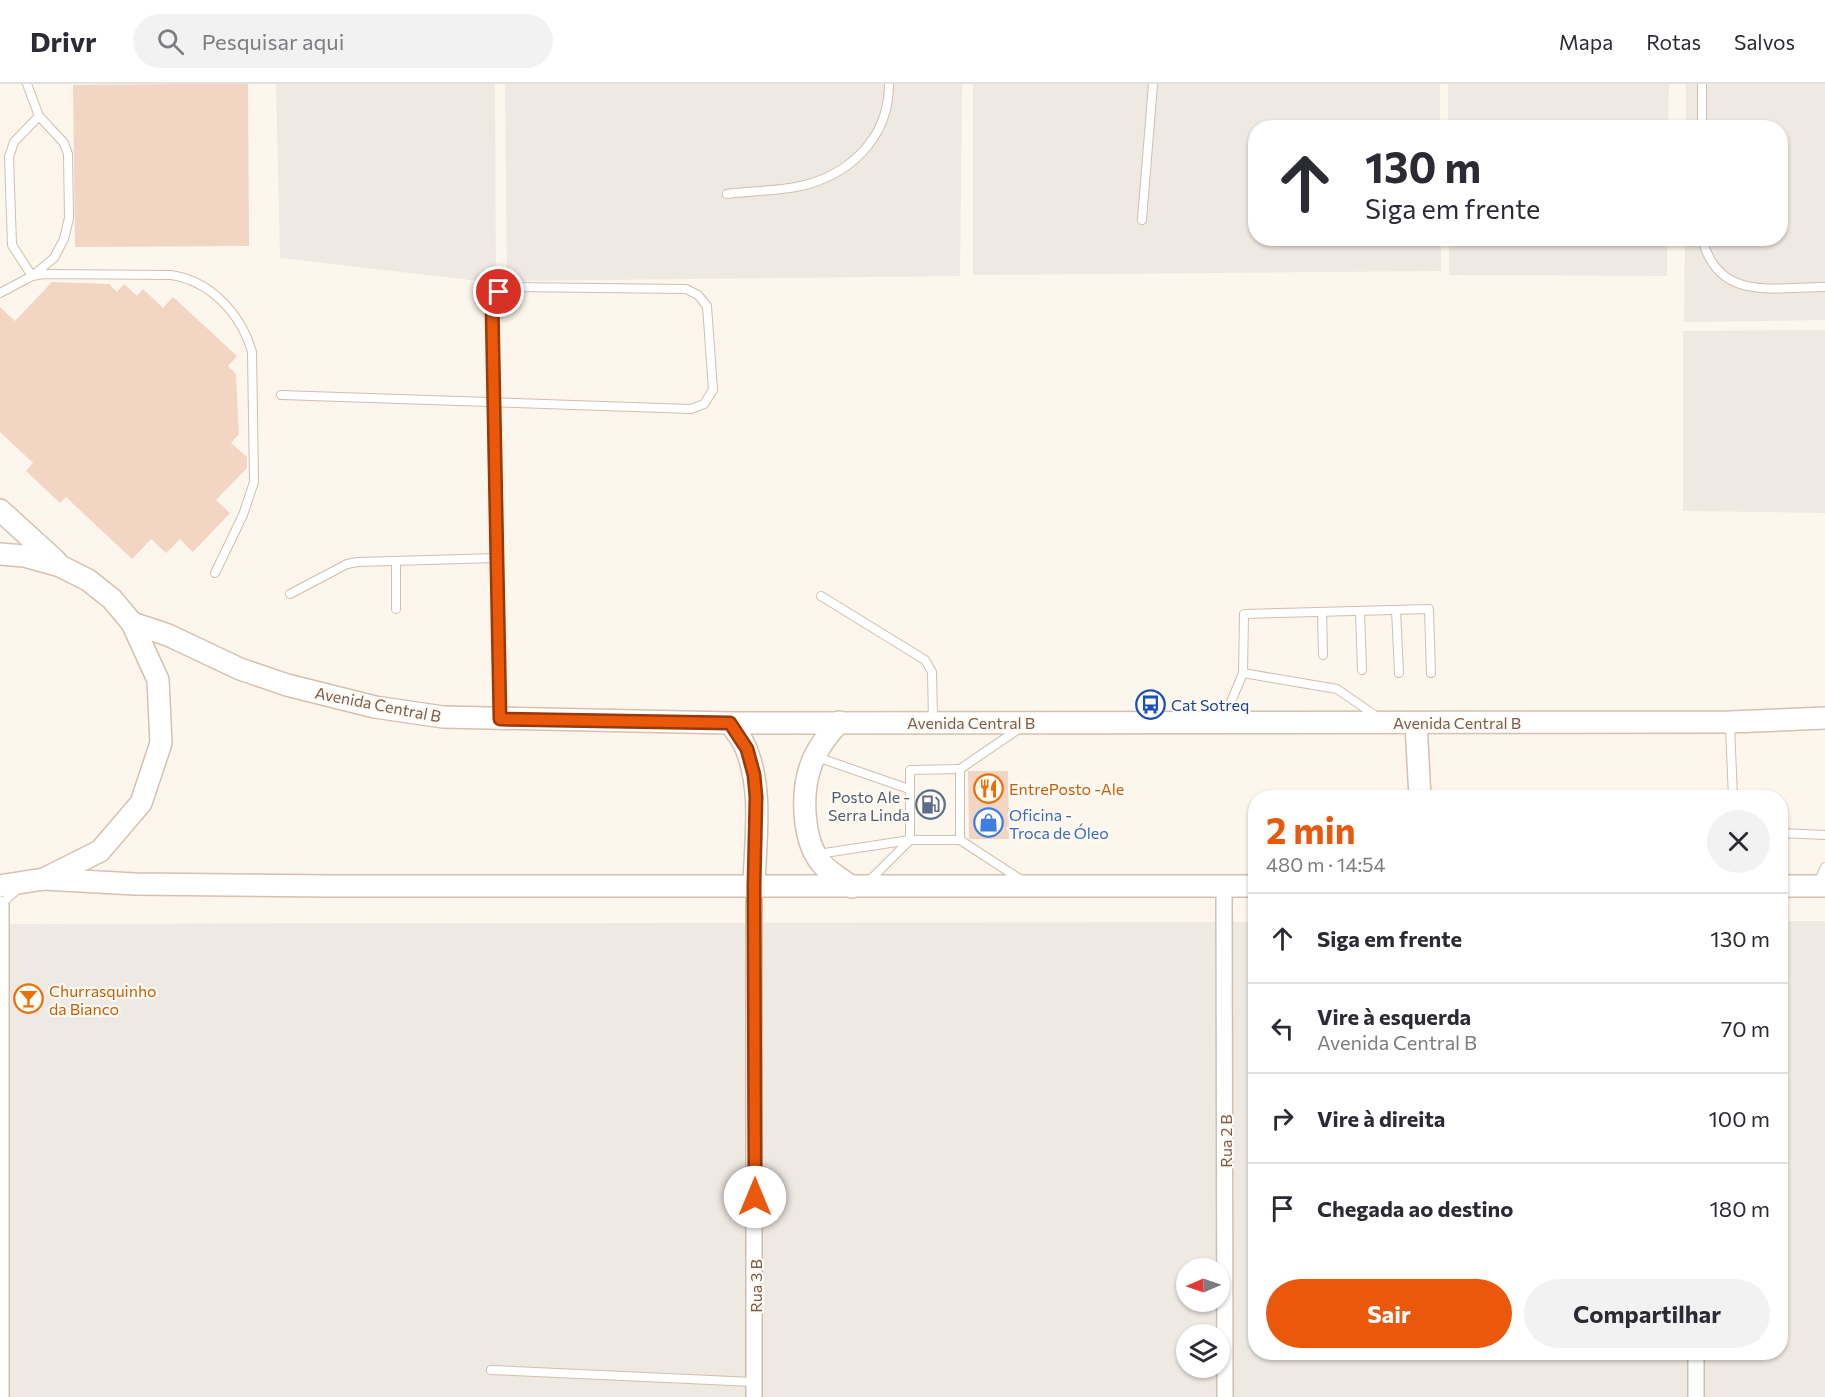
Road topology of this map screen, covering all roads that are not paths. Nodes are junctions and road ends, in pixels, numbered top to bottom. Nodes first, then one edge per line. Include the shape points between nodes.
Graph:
1 (27, 84) edge
2 (889, 84) edge
3 (1153, 84) edge
4 (1702, 84) edge
5 (39, 116) junction
6 (1702, 120) edge
7 (727, 194) dead end
8 (1142, 220) dead end
9 (1704, 246) edge
10 (32, 276) junction
11 (1825, 287) edge
12 (0, 293) edge
13 (281, 395) dead end
14 (494, 400) junction
15 (0, 510) edge
16 (0, 554) edge
17 (497, 558) junction
18 (396, 561) junction
19 (60, 566) junction
20 (214, 573) dead end
21 (290, 594) dead end
22 (821, 596) dead end
23 (396, 609) dead end
24 (1396, 610) junction
25 (1360, 611) junction
26 (1322, 612) junction
27 (132, 623) junction
28 (1323, 655) dead end
29 (1362, 670) dead end
30 (1243, 673) junction
31 (1431, 673) dead end
32 (1399, 674) dead end
33 (1825, 717) edge
34 (500, 719) junction
35 (839, 722) junction
36 (933, 722) junction
37 (1730, 722) junction
38 (730, 723) junction
39 (1028, 723) junction
40 (1222, 723) junction
41 (1385, 723) junction
42 (1416, 723) junction
43 (815, 756) junction
44 (960, 769) junction
45 (909, 789) junction
46 (1420, 790) edge
47 (1733, 790) edge
48 (1788, 833) edge
49 (1825, 835) edge
50 (910, 840) junction
51 (960, 840) junction
52 (816, 854) junction
53 (1825, 867) edge
54 (44, 879) junction
55 (754, 886) junction
56 (1224, 886) junction
57 (1248, 886) edge
58 (1788, 886) edge
59 (1821, 886) edge
60 (858, 887) junction
61 (1032, 887) junction
62 (0, 898) edge
63 (1696, 1360) edge
64 (491, 1370) dead end
65 (754, 1389) edge
66 (1, 1397) edge
67 (1225, 1397) edge
68 (1696, 1397) edge

1 - 5 lane
2 - 7 lane via 889,105 872,143 843,170 797,187
3 - 8 lane
4 - 6 lane
5 - 10 lane via 14,142 9,157 12,245
5 - 10 lane via 67,148 69,218 60,249 48,265
9 - 11 lane via 1707,260 1727,280 1751,287
10 - 12 lane
10 - 20 lane via 182,277 207,288 241,324 252,352 254,482 243,515
13 - 14 lane
14 - 14 lane via 492,303 499,292 509,287 686,289 707,306 713,390 704,405 691,409
14 - 17 lane
15 - 19 main road
16 - 19 main road
17 - 18 lane
17 - 34 lane
18 - 21 lane via 347,564
18 - 23 lane
19 - 27 main road via 88,580 112,599
22 - 36 lane via 925,660 932,672
24 - 25 lane
24 - 31 lane via 1428,609
24 - 32 lane
25 - 26 lane
25 - 29 lane
26 - 28 lane
26 - 30 lane via 1244,614
27 - 34 main road, Avenida Central B via 250,673 318,694 410,713
27 - 54 main road via 158,680 161,732 141,803 100,851
30 - 40 lane
30 - 41 lane via 1337,689
33 - 37 main road, Avenida Central B
34 - 38 main road, Avenida Central B
35 - 36 main road, Avenida Central B
35 - 38 main road, Avenida Central B
35 - 43 main road
36 - 39 main road, Avenida Central B
37 - 42 main road, Avenida Central B
37 - 47 lane
38 - 55 main road via 747,749 754,775
39 - 40 main road, Avenida Central B
39 - 44 lane
40 - 41 main road, Avenida Central B
41 - 42 main road, Avenida Central B
42 - 46 main road
43 - 45 lane
43 - 52 main road via 806,788 807,824
44 - 45 lane via 910,770
44 - 51 lane
45 - 50 lane
48 - 49 lane
50 - 51 lane
50 - 52 lane
50 - 60 lane
51 - 61 lane
52 - 60 main road via 822,864
53 - 59 lane
54 - 55 main road via 146,884
54 - 62 main road via 23,884
55 - 60 main road
55 - 65 street, Rua 3 B
56 - 57 main road
56 - 61 main road
56 - 67 street, Rua 2 B
58 - 59 main road
60 - 61 main road
62 - 66 street
63 - 68 street
64 - 65 lane

